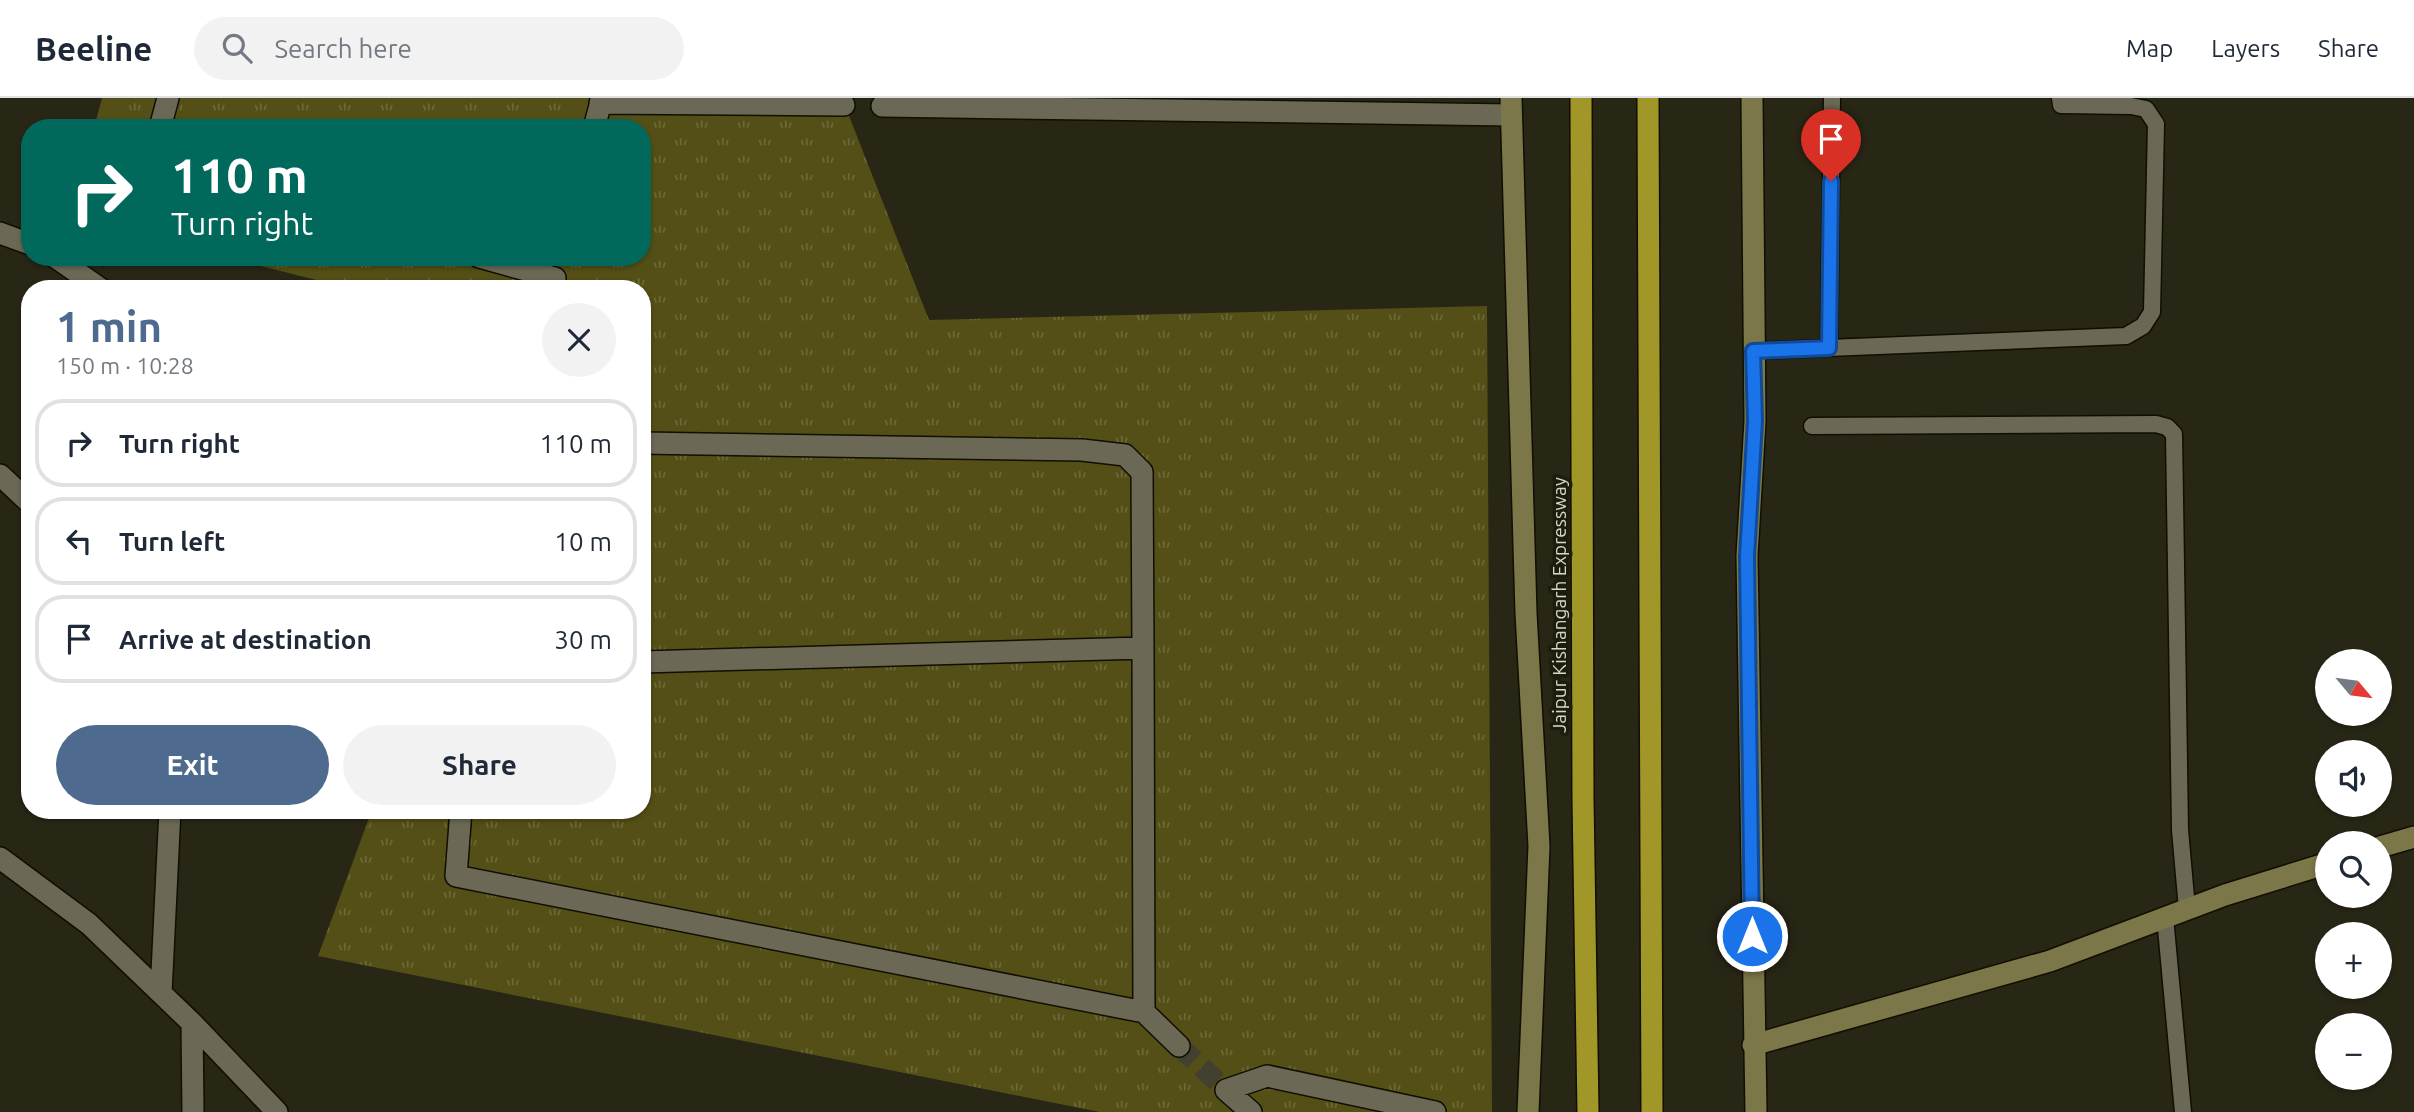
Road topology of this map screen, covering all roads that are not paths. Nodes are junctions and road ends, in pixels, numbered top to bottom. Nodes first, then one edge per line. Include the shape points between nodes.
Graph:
1 (168, 98) edge
2 (1581, 98) edge
3 (1648, 98) edge
4 (1752, 98) edge
5 (1832, 98) edge
6 (2060, 98) edge
7 (601, 101) edge
8 (844, 105) dead end
9 (882, 106) dead end
10 (1511, 106) edge
11 (162, 119) edge
12 (596, 119) edge
13 (0, 233) edge
14 (21, 241) edge
15 (68, 266) edge
16 (505, 266) edge
17 (88, 280) edge
18 (545, 280) edge
19 (1829, 348) junction
20 (1753, 351) junction
21 (1812, 426) dead end
22 (651, 443) edge
23 (0, 475) edge
24 (21, 495) edge
25 (1143, 648) junction
26 (651, 662) edge
27 (170, 819) edge
28 (460, 819) edge
29 (2414, 836) edge
30 (2392, 843) edge
31 (0, 858) edge
32 (2315, 867) edge
33 (2187, 909) junction
34 (2165, 917) junction
35 (161, 993) junction
36 (1144, 1012) junction
37 (192, 1023) junction
38 (1753, 1045) junction
39 (1179, 1046) tunnel mouth
40 (193, 1112) edge
41 (277, 1112) edge
42 (1251, 1112) edge
43 (1435, 1112) edge
44 (1528, 1112) edge
45 (1588, 1112) edge
46 (1652, 1112) edge
47 (1756, 1112) edge
48 (2183, 1112) edge

1 - 11 street
2 - 45 highway, Jaipur Kishangarh Expressway
3 - 46 highway
4 - 20 street
5 - 19 lane
6 - 19 lane via 2061,105 2146,109 2156,124 2152,312 2143,326 2126,336
7 - 8 street
7 - 12 street
9 - 10 street
10 - 44 street via 1526,599 1539,846
13 - 14 street
15 - 17 street
16 - 18 street
19 - 20 lane
20 - 38 street via 1755,421 1747,556
21 - 33 lane via 2155,424 2167,426 2174,434 2180,830
22 - 25 street via 1082,450 1125,455 1142,472
23 - 24 street
25 - 26 street
25 - 36 street
27 - 35 street
28 - 36 street via 456,876
29 - 30 street
31 - 35 street via 89,924
32 - 33 street
33 - 34 street
34 - 38 street via 2050,961
34 - 48 lane
35 - 37 street
36 - 39 street
37 - 40 street
37 - 41 street
38 - 47 street
42 - 43 street via 1226,1090 1268,1076

